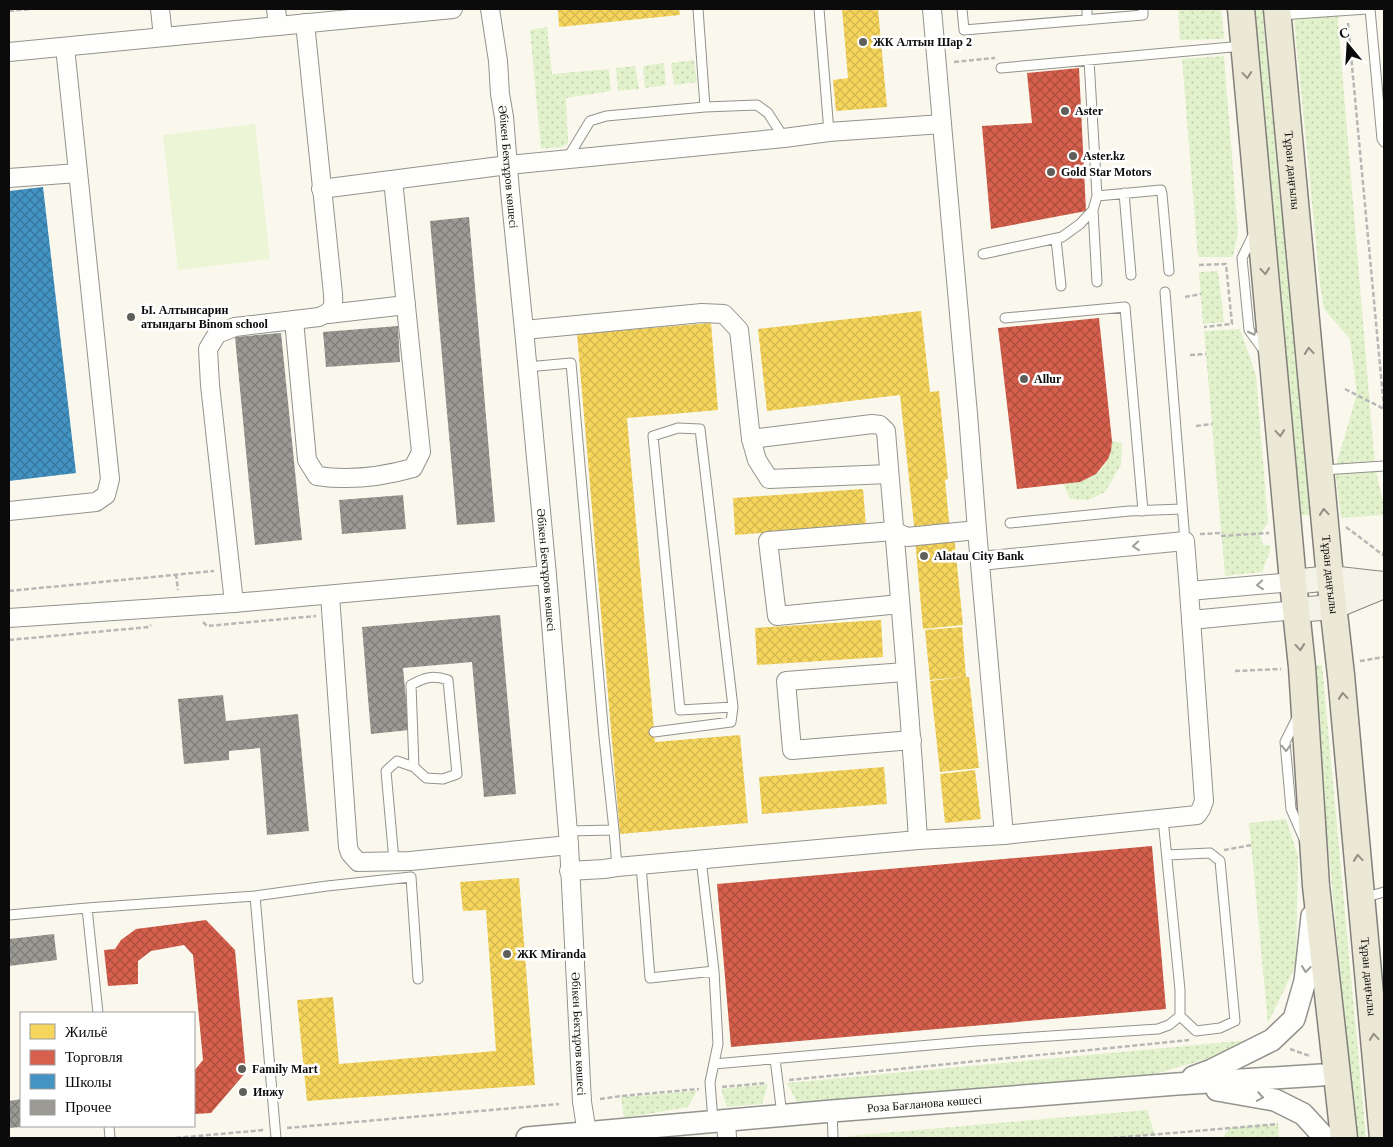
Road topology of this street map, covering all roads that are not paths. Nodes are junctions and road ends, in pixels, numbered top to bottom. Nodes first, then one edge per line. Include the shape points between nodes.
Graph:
1 (160, 9) edge
2 (453, 9) edge
3 (490, 9) edge
4 (698, 9) edge
5 (819, 9) edge
6 (932, 9) edge
7 (962, 9) edge
8 (1087, 9) edge
9 (1142, 9) edge
10 (1241, 9) edge
11 (1369, 9) edge
12 (1277, 12) edge
13 (277, 17) edge
14 (1087, 20) junction
15 (305, 24) junction
16 (163, 37) junction
17 (1244, 45) junction
18 (65, 47) junction
19 (9, 52) edge
20 (1089, 60) junction
21 (1001, 68) dead end
22 (705, 107) junction
23 (942, 124) junction
24 (830, 132) junction
25 (784, 138) junction
26 (1384, 142) edge
27 (567, 159) junction
28 (508, 165) junction
29 (78, 173) junction
30 (9, 178) edge
31 (393, 180) junction
32 (321, 189) junction
33 (1124, 193) junction
34 (1097, 196) junction
35 (1093, 210) junction
36 (1056, 239) junction
37 (983, 254) dead end
38 (1169, 271) dead end
39 (1131, 275) dead end
40 (1098, 282) dead end
41 (1062, 286) dead end
42 (1165, 292) dead end
43 (406, 305) junction
44 (328, 314) junction
45 (1005, 318) dead end
46 (294, 320) junction
47 (524, 330) junction
48 (528, 367) junction
49 (751, 439) junction
50 (1384, 466) edge
51 (1320, 470) junction
52 (889, 474) junction
53 (1182, 509) junction
54 (9, 511) edge
55 (1143, 511) junction
56 (1010, 523) dead end
57 (977, 530) junction
58 (894, 531) junction
59 (1189, 537) junction
60 (980, 561) junction
61 (547, 575) junction
62 (1330, 578) junction
63 (1293, 582) junction
64 (1384, 585) edge
65 (1190, 591) junction
66 (330, 595) junction
67 (234, 603) junction
68 (900, 604) junction
69 (1333, 607) junction
70 (1296, 610) junction
71 (9, 618) edge
72 (1191, 620) junction
73 (905, 672) junction
74 (733, 708) junction
75 (654, 732) dead end
76 (912, 740) junction
77 (414, 768) junction
78 (1163, 819) junction
79 (614, 830) junction
80 (1004, 835) junction
81 (568, 838) junction
82 (918, 840) junction
83 (1166, 855) junction
84 (701, 860) junction
85 (405, 866) junction
86 (641, 866) junction
87 (617, 867) junction
88 (569, 870) junction
89 (1315, 874) junction
90 (1373, 895) edge
91 (255, 896) junction
92 (87, 908) junction
93 (9, 915) edge
94 (714, 971) junction
95 (418, 979) dead end
96 (98, 1012) edge
97 (1180, 1016) junction
98 (775, 1059) junction
99 (714, 1064) junction
100 (1321, 1075) dead end
101 (1177, 1084) junction
102 (1382, 1098) edge
103 (832, 1111) junction
104 (782, 1115) junction
105 (722, 1127) edge
106 (586, 1133) junction
107 (276, 1134) edge
108 (527, 1138) edge
109 (833, 1138) edge
110 (1325, 1138) edge
111 (1344, 1138) edge
112 (1383, 1138) edge

1 - 16 street
2 - 15 street
3 - 28 street, Әбікен Бектұров көшесі
4 - 22 lane
5 - 24 lane
6 - 23 street
7 - 14 lane via 964,30
8 - 14 lane
9 - 14 lane via 1143,15
10 - 17 main road
11 - 12 lane
11 - 26 lane
51 -> 12 main road, Тұран даңғылы
13 - 15 street
13 - 16 street
15 - 32 street
16 - 18 street
17 - 20 lane
17 -> 63 main road
18 - 19 street
18 - 29 street
20 - 21 lane
20 - 34 lane
22 - 25 lane via 757,105 768,113
22 - 27 lane via 606,116 590,121
23 - 24 street
23 - 57 street
24 - 25 street
25 - 27 street
27 - 28 street
28 - 31 street
28 - 47 street, Әбікен Бектұров көшесі
29 - 30 street
29 - 54 street via 110,479 106,495 96,502
31 - 32 street
31 - 43 street
32 - 44 street via 334,306
33 - 34 lane
33 - 38 lane via 1161,190
33 - 39 lane
34 - 35 lane
35 - 36 lane via 1080,224
35 - 40 lane
36 - 37 lane
36 - 41 lane
42 - 53 lane
43 - 44 street
43 - 46 street via 421,452 413,468 389,474 338,479 317,476 307,460
44 - 46 street
45 - 55 lane via 1125,307
46 - 67 street via 235,327 217,334 208,349
47 - 48 street, Әбікен Бектұров көшесі
47 - 49 street via 702,313 724,314 739,330
48 - 61 street, Әбікен Бектұров көшесі
48 - 79 lane via 571,363
49 - 52 street via 757,460 769,479
49 - 52 street via 880,425 886,432
50 - 51 lane
62 -> 51 main road, Тұран даңғылы
52 - 58 street
53 - 55 lane
53 - 59 lane
55 - 56 lane
57 - 58 street via 907,537
57 - 60 street
58 - 68 street
58 - 68 street via 768,541 777,616
59 -> 60 street
59 - 65 street
60 - 80 street
61 - 66 street
61 - 81 street, Әбікен Бектұров көшесі
62 - 63 main road
62 - 64 main road
62 - 69 main road, Тұран даңғылы
63 -> 65 street
63 - 70 main road
64 - 69 main road
65 - 72 street
66 - 67 street
66 - 85 street via 348,847 358,862
67 - 71 street
68 - 73 street
69 - 70 main road
90 -> 69 main road, Тұран даңғылы
70 - 72 street
70 -> 89 main road
72 - 78 street via 1204,801 1197,815
73 - 76 street
73 - 76 street via 786,681 792,750
74 - 74 lane via 680,710 653,436 678,428 700,429
74 - 75 lane via 731,722
76 - 82 street
77 - 77 lane via 426,778 457,774 448,680 437,677 411,685
77 - 85 lane via 397,761 386,771
78 - 80 street
78 - 83 lane
79 - 81 lane
79 - 87 lane
80 - 82 street
81 - 85 street
81 - 88 street, Әбікен Бектұров көшесі
82 - 84 street
83 - 97 lane
83 - 97 lane via 1210,853 1220,861 1235,1021 1220,1028 1196,1031
84 - 86 street
84 - 94 lane
85 - 91 lane via 327,886
85 - 95 lane
86 - 87 street
86 - 94 lane via 650,978
87 - 88 street
88 - 106 street, Әбікен Бектұров көшесі
89 -> 101 street via 1305,981 1294,1019 1272,1040
89 - 111 main road
102 -> 90 main road, Тұран даңғылы
91 - 92 lane
91 - 107 lane
92 - 93 lane
92 - 96 lane
94 - 99 lane via 718,1044
97 - 98 lane via 1169,1025 1158,1028
98 - 99 lane
98 - 104 lane
99 - 105 lane via 710,1090
100 - 101 street, Роза Бағланова көшесі
101 - 103 street, Роза Бағланова көшесі
101 -> 110 street via 1275,1100 1303,1114
102 - 112 main road, Тұран даңғылы
103 - 104 street, Роза Бағланова көшесі
103 - 109 lane
104 - 105 street, Роза Бағланова көшесі
105 - 106 street, Роза Бағланова көшесі
106 - 108 street, Роза Бағланова көшесі

